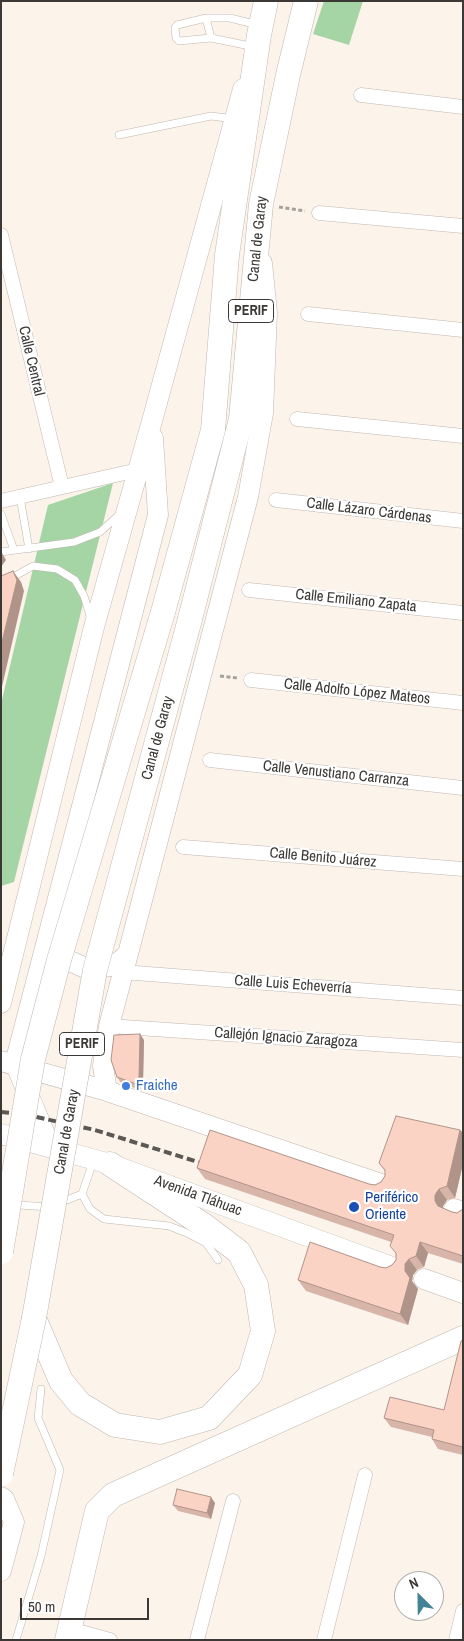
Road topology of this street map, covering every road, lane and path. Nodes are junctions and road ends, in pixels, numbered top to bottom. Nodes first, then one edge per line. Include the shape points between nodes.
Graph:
1 (266, 1) edge
2 (306, 1) edge
3 (206, 18) junction
4 (258, 36) junction
5 (211, 38) junction
6 (361, 94) dead end
7 (463, 107) edge
8 (234, 119) junction
9 (119, 134) dead end
10 (261, 204) junction
11 (318, 213) joint
12 (463, 226) edge
13 (258, 228) junction
14 (1, 235) edge
15 (308, 314) dead end
16 (463, 330) edge
17 (297, 419) dead end
18 (463, 436) edge
19 (147, 473) junction
20 (62, 487) junction
21 (20, 497) junction
22 (276, 500) dead end
23 (1, 501) edge
24 (128, 507) junction
25 (1, 514) edge
26 (463, 522) edge
27 (29, 549) junction
28 (14, 550) junction
29 (1, 552) edge
30 (249, 590) dead end
31 (1, 591) edge
32 (463, 613) edge
33 (94, 627) junction
34 (202, 674) junction
35 (251, 680) joint
36 (463, 703) edge
37 (210, 760) dead end
38 (463, 788) edge
39 (183, 847) dead end
40 (463, 869) edge
41 (50, 928) junction
42 (125, 963) junction
43 (463, 998) edge
44 (1, 1003) edge
45 (109, 1026) junction
46 (463, 1050) edge
47 (8, 1062) edge
48 (107, 1091) junction
49 (1, 1134) edge
50 (50, 1146) junction
51 (102, 1162) junction
52 (381, 1184) edge
53 (82, 1194) junction
54 (1, 1198) edge
55 (1, 1252) edge
56 (218, 1260) dead end
57 (392, 1267) edge
58 (424, 1279) dead end
59 (463, 1293) edge
60 (34, 1318) junction
61 (463, 1338) edge
62 (41, 1389) dead end
63 (1, 1474) edge
64 (365, 1475) dead end
65 (1, 1497) edge
66 (233, 1500) dead end
67 (1, 1571) edge
68 (463, 1611) edge
69 (68, 1634) edge
70 (16, 1640) edge
71 (110, 1640) edge
72 (198, 1640) edge
73 (324, 1640) edge
74 (456, 1640) edge

1 - 4 highway, Canal de Garay / PERIF
2 - 10 highway, Canal de Garay / PERIF
3 - 4 lane via 230,18
3 - 5 lane
3 - 5 lane via 177,25 176,38 183,41
4 - 5 lane
4 - 8 main road, Canal de Garay
4 - 55 highway, Canal de Garay / PERIF, bridge via 227,255 213,430 33,1059
6 - 7 street
8 - 9 lane via 211,116
8 - 19 main road, Canal de Garay via 152,421
10 - 11 path
10 - 13 highway, Canal de Garay / PERIF
11 - 12 street
13 - 34 main road via 268,312 263,413 248,497
13 - 60 highway, Canal de Garay / PERIF, bridge via 241,420 96,970
14 - 20 street, Calle Central
15 - 16 street
17 - 18 street
19 - 20 street
19 - 24 main road, Canal de Garay
19 - 41 main road via 158,515
20 - 21 street
21 - 23 street
21 - 27 lane
22 - 26 street, Calle Lázaro Cárdenas
24 - 27 lane via 100,532 74,542
24 - 33 main road, Canal de Garay
25 - 28 lane
27 - 28 lane
28 - 29 lane
30 - 32 street, Calle Emiliano Zapata
31 - 33 lane via 4,582 33,566 57,569 75,580
33 - 44 main road, Canal de Garay
34 - 35 path
34 - 42 main road
35 - 36 street, Calle Adolfo López Mateos
37 - 38 street, Calle Venustiano Carranza
39 - 40 street, Calle Benito Juárez
41 - 42 main road via 65,959 74,964 100,968
41 - 47 main road
42 - 43 street, Calle Luis Echeverría
42 - 45 main road
45 - 46 street, Callejón Ignacio Zaragoza
45 - 48 main road via 103,1066
47 - 48 main road
47 - 50 main road
48 - 52 main road
49 - 50 main road, Avenida Tláhuac
50 - 51 main road, Avenida Tláhuac
51 - 53 lane
51 - 57 main road, Avenida Tláhuac
51 - 60 highway via 205,1226 239,1252 256,1285 264,1331 250,1375 209,1418 160,1432 115,1425 80,1404 61,1381
53 - 54 lane via 49,1207 19,1205
53 - 56 lane via 90,1209 104,1218 150,1222 187,1232 206,1243
58 - 59 main road
60 - 63 highway, Canal de Garay / PERIF, bridge
61 - 69 highway via 113,1495 97,1511
62 - 70 lane via 38,1418 60,1470 41,1556
64 - 73 street
65 - 67 main road via 14,1522
66 - 72 street
68 - 74 street
69 - 71 street

